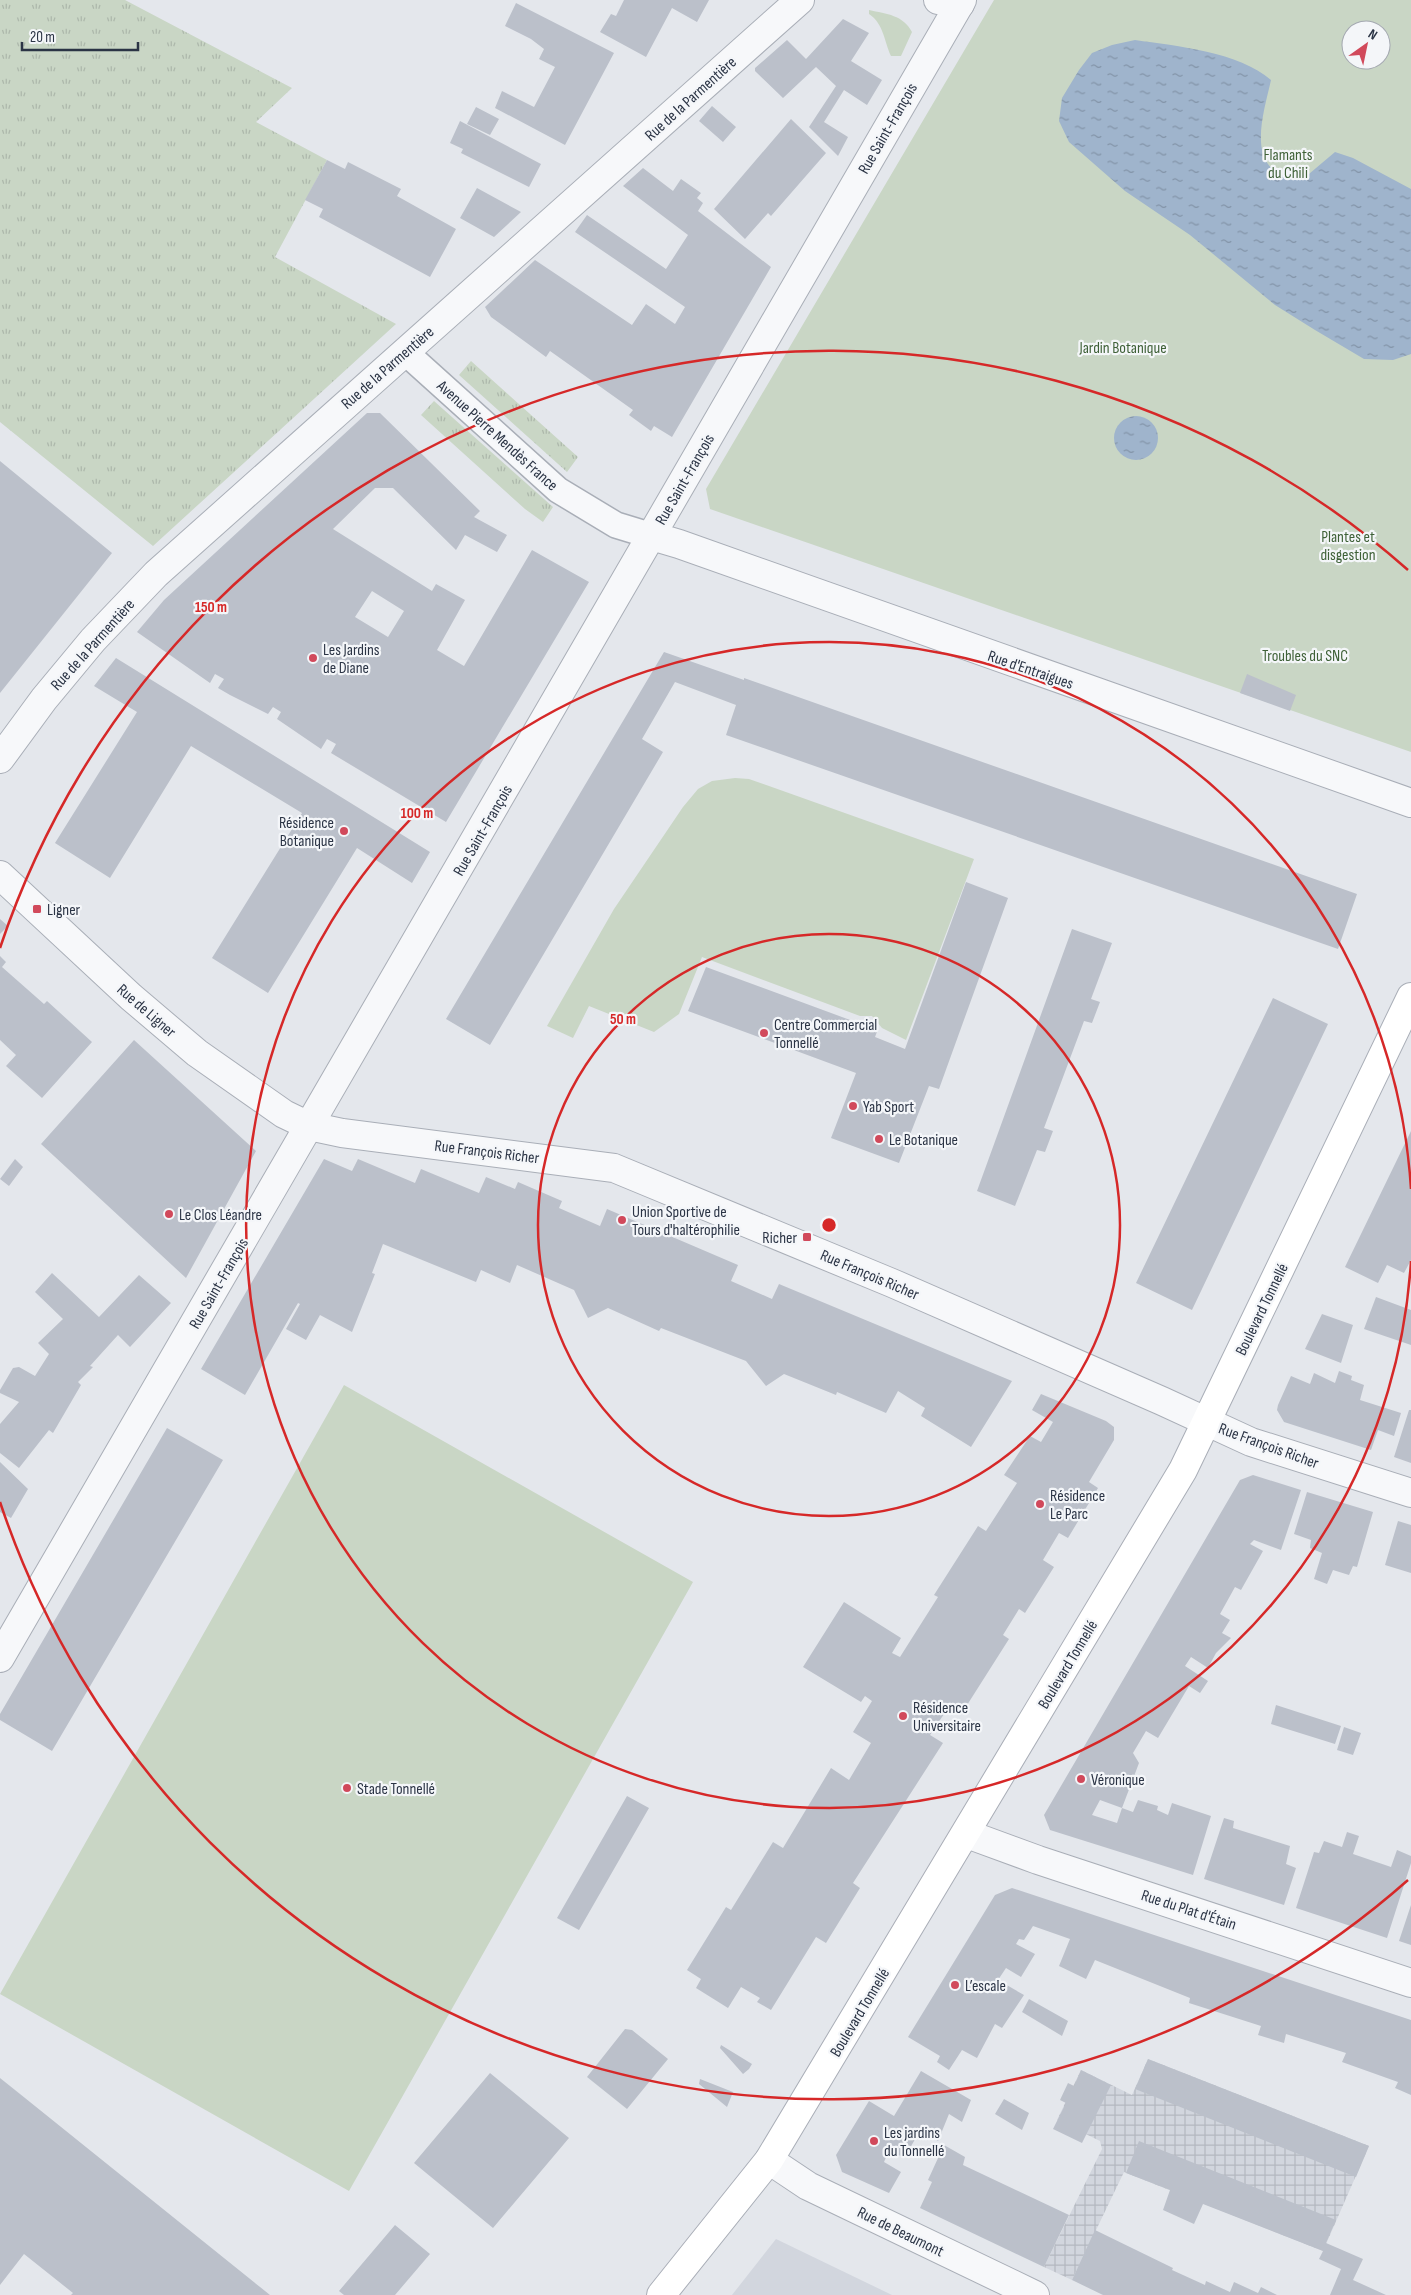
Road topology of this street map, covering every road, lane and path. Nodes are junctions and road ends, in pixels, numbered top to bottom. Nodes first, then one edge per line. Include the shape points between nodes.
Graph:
1 (800, 0) edge
2 (954, 1) edge
3 (405, 352) junction
4 (652, 536) junction
5 (0, 759) edge
6 (1411, 803) edge
7 (0, 875) edge
8 (1411, 997) edge
9 (309, 1126) junction
10 (1208, 1422) junction
11 (1411, 1493) edge
12 (0, 1658) edge
13 (967, 1834) junction
14 (1411, 1983) edge
15 (769, 2160) junction
16 (661, 2295) edge
17 (1035, 2295) edge

1 - 3 street, Rue de la Parmentière
2 - 4 street, Rue Saint-François
3 - 4 street, Avenue Pierre Mendès France via 558,490 616,525
3 - 5 street, Rue de la Parmentière via 156,574 93,640
4 - 6 street, Rue d'Entraigues
4 - 9 street, Rue Saint-François
7 - 9 street, Rue de Ligner via 131,997 197,1052 284,1114
8 - 10 main road, Boulevard Tonnellé
9 - 10 street, Rue François Richer via 614,1168 639,1176
9 - 12 street, Rue Saint-François
10 - 11 street, Rue François Richer via 1251,1442
10 - 13 main road, Boulevard Tonnellé via 1184,1470
13 - 14 street, Rue du Plat d'Étain
13 - 15 main road, Boulevard Tonnellé
15 - 16 main road, Boulevard Tonnellé
15 - 17 street, Rue de Beaumont via 808,2186

